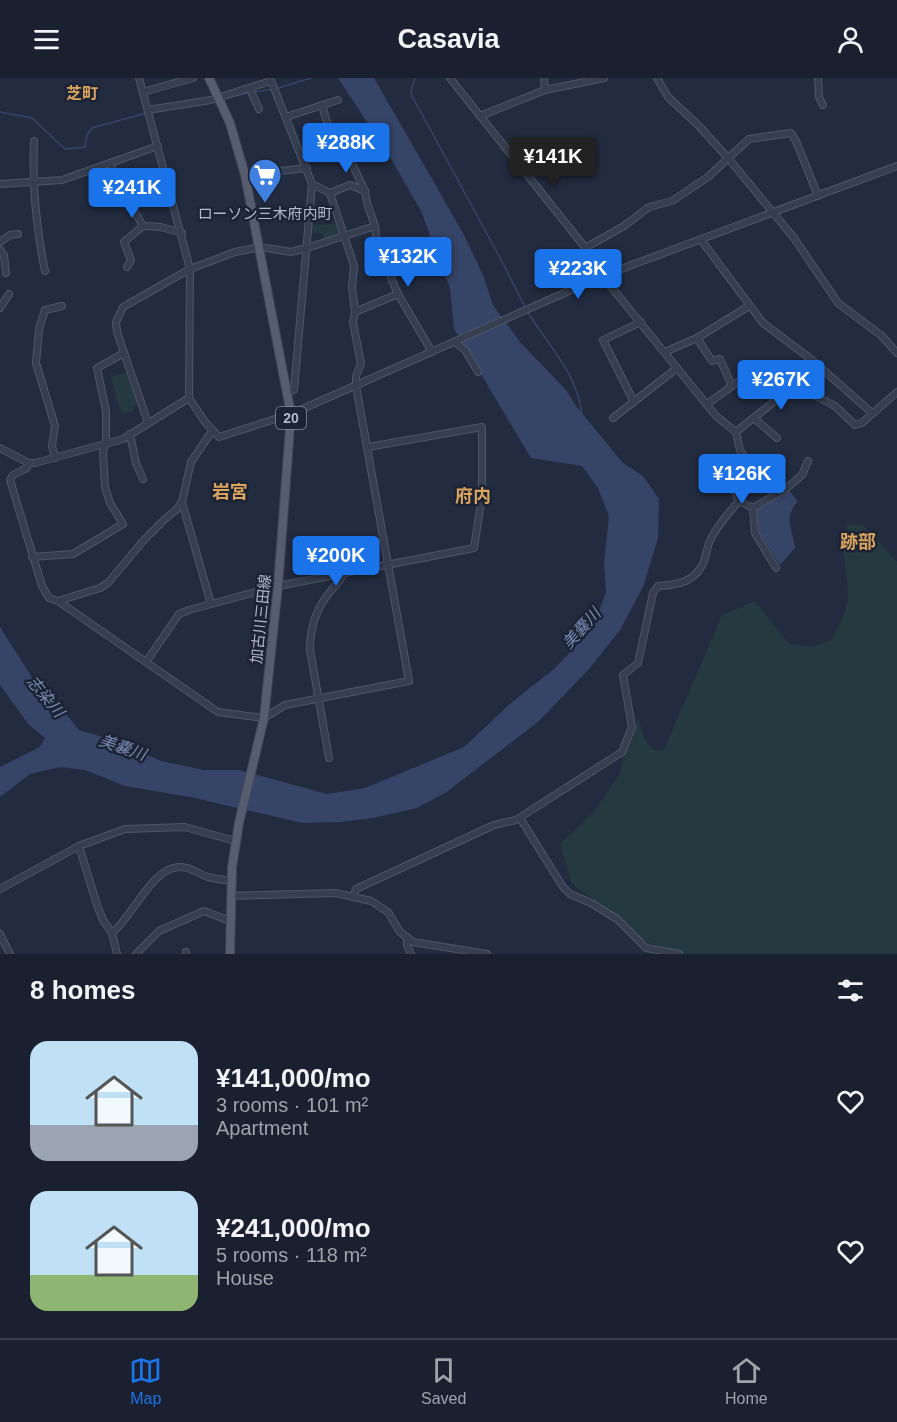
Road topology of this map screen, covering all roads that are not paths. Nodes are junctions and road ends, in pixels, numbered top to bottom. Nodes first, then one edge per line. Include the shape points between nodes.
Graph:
1 (139, 78) edge
2 (193, 78) edge
3 (209, 78) edge
4 (450, 78) edge
5 (544, 78) edge
6 (604, 78) edge
7 (657, 78) edge
8 (818, 78) edge
9 (273, 85) edge
10 (250, 89) junction
11 (545, 90) junction
12 (143, 92) junction
13 (218, 97) junction
14 (339, 100) dead end
15 (322, 105) junction
16 (823, 105) dead end
17 (259, 109) dead end
18 (149, 112) junction
19 (480, 116) junction
20 (286, 117) junction
21 (34, 141) dead end
22 (158, 146) junction
23 (728, 158) junction
24 (110, 163) junction
25 (897, 166) edge
26 (307, 168) junction
27 (245, 175) junction
28 (33, 182) junction
29 (0, 184) edge
30 (312, 184) junction
31 (365, 191) junction
32 (330, 193) junction
33 (818, 196) junction
34 (773, 213) junction
35 (143, 226) junction
36 (375, 226) junction
37 (182, 233) junction
38 (18, 234) dead end
39 (344, 236) junction
40 (701, 240) junction
41 (0, 242) edge
42 (260, 247) junction
43 (307, 248) junction
44 (585, 248) junction
45 (0, 249) edge
46 (127, 267) dead end
47 (190, 269) junction
48 (45, 271) dead end
49 (6, 273) dead end
50 (604, 275) junction
51 (9, 294) dead end
52 (398, 294) junction
53 (62, 306) dead end
54 (749, 306) junction
55 (0, 308) edge
56 (355, 312) junction
57 (641, 322) junction
58 (697, 338) junction
59 (454, 342) junction
60 (432, 352) junction
61 (665, 352) junction
62 (124, 353) junction
63 (897, 353) edge
64 (813, 360) junction
65 (677, 368) junction
66 (478, 372) dead end
67 (749, 374) dead end
68 (795, 385) junction
69 (356, 386) junction
70 (732, 386) junction
71 (288, 392) junction
72 (897, 392) edge
73 (189, 398) junction
74 (634, 402) junction
75 (707, 404) junction
76 (872, 413) junction
77 (291, 414) junction
78 (613, 418) dead end
79 (754, 418) junction
80 (148, 423) junction
81 (212, 431) junction
82 (736, 432) junction
83 (130, 434) junction
84 (777, 438) dead end
85 (104, 445) junction
86 (368, 447) junction
87 (0, 448) edge
88 (56, 458) junction
89 (808, 461) dead end
90 (28, 463) junction
91 (143, 479) dead end
92 (738, 501) junction
93 (182, 502) junction
94 (753, 508) junction
95 (32, 557) junction
96 (390, 564) junction
97 (776, 568) dead end
98 (344, 573) junction
99 (278, 586) junction
100 (58, 601) junction
101 (210, 604) junction
102 (146, 662) junction
103 (318, 699) junction
104 (264, 718) junction
105 (329, 758) dead end
106 (520, 818) junction
107 (236, 841) junction
108 (79, 846) junction
109 (232, 882) junction
110 (0, 889) edge
111 (231, 896) junction
112 (353, 897) junction
113 (230, 921) junction
114 (112, 933) junction
115 (0, 934) edge
116 (407, 938) junction
117 (10, 954) edge
118 (117, 954) edge
119 (136, 954) edge
120 (230, 954) edge
121 (411, 954) edge
122 (487, 954) edge
123 (679, 954) edge

1 - 12 street
2 - 12 street
3 - 13 main road, 加古川三田線 / 20
4 - 19 street
5 - 11 street
6 - 11 street
7 - 23 street via 668,97
8 - 16 street
9 - 10 street
9 - 20 street
10 - 13 street
10 - 17 street
11 - 19 street
12 - 18 street
13 - 18 street
13 - 27 main road, 加古川三田線 / 20
14 - 15 street
15 - 20 street
15 - 31 street via 328,126 347,153
18 - 22 street
19 - 44 street
20 - 26 street
21 - 28 street
22 - 24 street
22 - 37 street
23 - 33 street via 749,139 791,133
23 - 34 street
23 - 44 street via 672,201 649,207
24 - 28 street via 62,180
24 - 35 street
25 - 33 street
26 - 27 street
26 - 30 street
27 - 42 main road, 加古川三田線 / 20
28 - 29 street
28 - 48 street
30 - 32 street
30 - 43 street
31 - 32 street via 350,185
31 - 36 street
32 - 39 street
33 - 34 street
34 - 40 street
34 - 63 street via 838,303 882,336
35 - 37 street via 161,226
35 - 46 street via 124,242 130,260
36 - 39 street
36 - 52 street via 377,245
37 - 47 street
38 - 41 street via 10,234
39 - 43 street
39 - 56 street via 354,266
40 - 50 street
40 - 54 street
42 - 43 street via 291,252
42 - 47 street
42 - 71 main road, 加古川三田線 / 20
43 - 71 street via 294,390
44 - 50 street
45 - 49 street
47 - 62 street via 123,307 116,322
47 - 73 street
50 - 57 street
50 - 59 street
51 - 55 street
52 - 56 street
52 - 60 street
53 - 88 street via 45,310 36,363 55,426 52,446
54 - 58 street
54 - 64 street via 763,323
56 - 69 street via 352,322 361,364
57 - 61 street
57 - 74 street via 603,340
58 - 61 street
58 - 70 street via 712,361 720,359
59 - 60 street
59 - 66 street via 465,350
60 - 69 street
61 - 65 street
62 - 80 street
62 - 85 street via 97,368 106,411
64 - 68 street
64 - 76 street
65 - 74 street
65 - 75 street
67 - 70 street
68 - 76 street via 835,406 855,425
68 - 79 street
69 - 77 street
69 - 86 street
70 - 75 street
71 - 77 main road, 加古川三田線 / 20
72 - 76 street
73 - 80 street
73 - 81 street
74 - 78 street
75 - 82 street
77 - 81 street via 219,437
77 - 99 main road, 加古川三田線 / 20
79 - 82 street
79 - 84 street
80 - 83 street
81 - 93 street via 191,462
82 - 92 street via 740,450 747,459 733,488
83 - 85 street
83 - 91 street
85 - 88 street
85 - 95 street via 105,487 123,524 73,554
86 - 96 street
86 - 96 street via 482,427 482,496 474,548
87 - 90 street
88 - 90 street
89 - 94 street via 802,475 787,488
90 - 95 street via 10,480
92 - 94 street
92 - 106 street via 721,522 703,564 689,580 658,586 653,593 638,663 623,675 632,727 625,748
93 - 100 street via 142,541 108,583
93 - 101 street
94 - 97 street via 755,533
95 - 100 street via 49,598
96 - 98 street
96 - 103 street via 409,681
98 - 99 street
98 - 103 street via 315,617 310,650
99 - 101 street
99 - 104 main road, 加古川三田線 / 20
100 - 102 street
101 - 102 street via 179,614
102 - 104 street via 218,712
103 - 104 street via 285,705
103 - 105 street
104 - 107 main road, 加古川三田線 / 20
106 - 112 street via 494,825 356,889
106 - 123 street via 570,894 617,919 646,948
107 - 108 street via 185,827 125,829
107 - 109 main road, 加古川三田線 / 20
108 - 110 street
108 - 114 street via 103,920
109 - 111 main road, 加古川三田線 / 20
109 - 114 street via 191,869 172,868 154,879
111 - 112 street via 336,893
111 - 113 main road, 加古川三田線 / 20
112 - 116 street via 378,904
113 - 119 street via 204,910 159,931
113 - 120 main road, 加古川三田線 / 20
114 - 118 street
115 - 117 street
116 - 121 street
116 - 122 street

